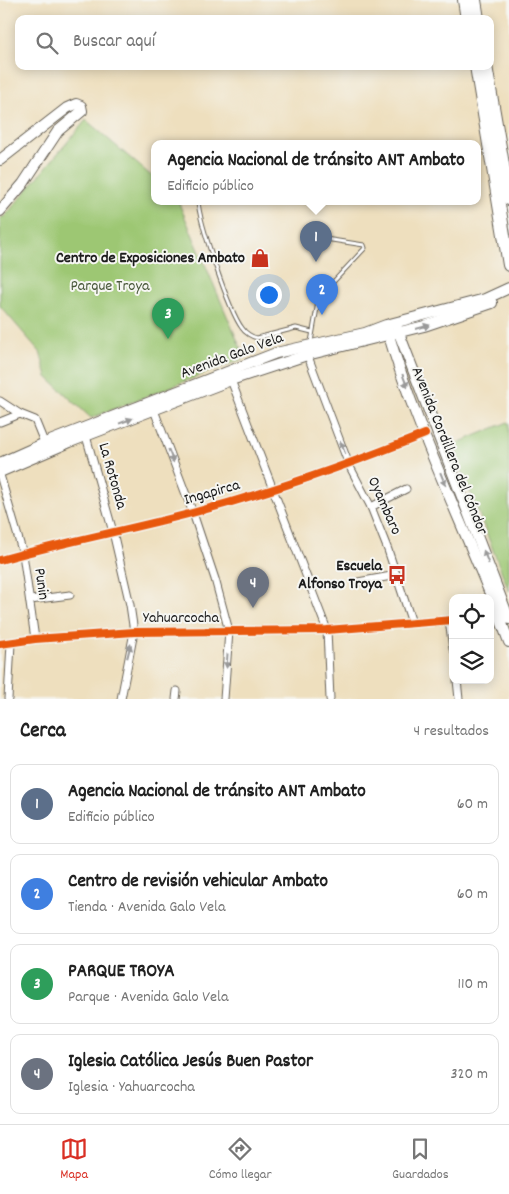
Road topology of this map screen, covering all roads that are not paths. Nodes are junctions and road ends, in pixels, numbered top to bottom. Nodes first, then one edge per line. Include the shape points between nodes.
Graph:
1 (464, 0) edge
2 (475, 0) edge
3 (466, 15) edge
4 (477, 15) edge
5 (477, 70) edge
6 (487, 70) edge
7 (0, 160) edge
8 (509, 199) edge
9 (198, 205) edge
10 (0, 210) edge
11 (319, 238) dead end
12 (509, 265) edge
13 (507, 293) edge
14 (392, 329) junction
15 (312, 332) junction
16 (307, 349) junction
17 (231, 380) junction
18 (0, 401) edge
19 (154, 410) junction
20 (20, 414) junction
21 (0, 422) edge
22 (425, 434) junction
23 (86, 436) junction
24 (46, 447) junction
25 (0, 463) edge
26 (349, 465) junction
27 (0, 474) edge
28 (406, 489) dead end
29 (273, 491) junction
30 (371, 507) junction
31 (193, 513) junction
32 (113, 532) junction
33 (23, 554) junction
34 (0, 560) edge
35 (397, 575) junction
36 (358, 582) dead end
37 (70, 595) dead end
38 (30, 600) junction
39 (503, 617) edge
40 (449, 620) edge
41 (412, 623) junction
42 (327, 630) junction
43 (229, 631) junction
44 (134, 632) junction
45 (35, 639) junction
46 (509, 642) edge
47 (11, 643) junction
48 (0, 644) edge
49 (457, 684) edge
50 (8, 699) edge
51 (121, 699) edge
52 (224, 699) edge
53 (330, 699) edge
54 (459, 699) edge

1 - 3 highway
2 - 4 highway
5 - 12 highway
6 - 8 highway
7 - 10 street via 67,108 76,104 82,106 82,110 58,132 23,184
9 - 15 lane via 222,284 243,330 257,338 296,328
11 - 15 lane via 364,245 365,248 321,295
13 - 14 street, Avenida Galo Vela
14 - 16 street, Avenida Galo Vela
14 -> 22 street, Avenida Cordillera del Cóndor
39 -> 14 street, Avenida Cordillera del Cóndor
15 - 16 lane
16 - 17 street, Avenida Galo Vela
16 - 24 street, Avenida Galo Vela via 276,353
26 -> 16 street, Oyambaro
17 - 19 street, Avenida Galo Vela
17 - 29 street
18 - 20 street
23 -> 19 street, Avenida Galo Vela
19 -> 31 street
20 - 21 street
20 - 24 street via 35,420
22 - 26 street, Ingapirca
22 -> 39 street, Avenida Cordillera del Cóndor
23 - 24 street, Avenida Galo Vela
23 - 32 street, La Rotonda
24 - 25 street, Avenida Galo Vela
24 - 27 street, Avenida Galo Vela
26 - 29 street, Ingapirca
26 - 30 street, Oyambaro
27 - 33 street, Punin
28 - 30 street
29 - 31 street, Ingapirca
29 - 42 street
30 - 35 street, Oyambaro
31 - 32 street, Ingapirca
31 - 43 street
32 - 33 street, Ingapirca
32 - 44 street, La Rotonda
33 - 34 street, Ingapirca
33 - 38 street, Punin
35 - 36 street
35 - 41 street, Oyambaro
37 - 38 street
38 - 45 street, Punin
39 - 46 street, Avenida Cordillera del Cóndor
40 - 41 street, Yahuarcocha
41 - 42 street, Yahuarcocha
42 - 43 street, Yahuarcocha
42 - 53 street
43 - 44 street, Yahuarcocha
43 -> 52 street
44 - 45 street, Yahuarcocha
51 -> 44 street, La Rotonda
45 - 47 street, Yahuarcocha
47 - 48 street, Yahuarcocha
47 - 50 street
49 - 54 street

